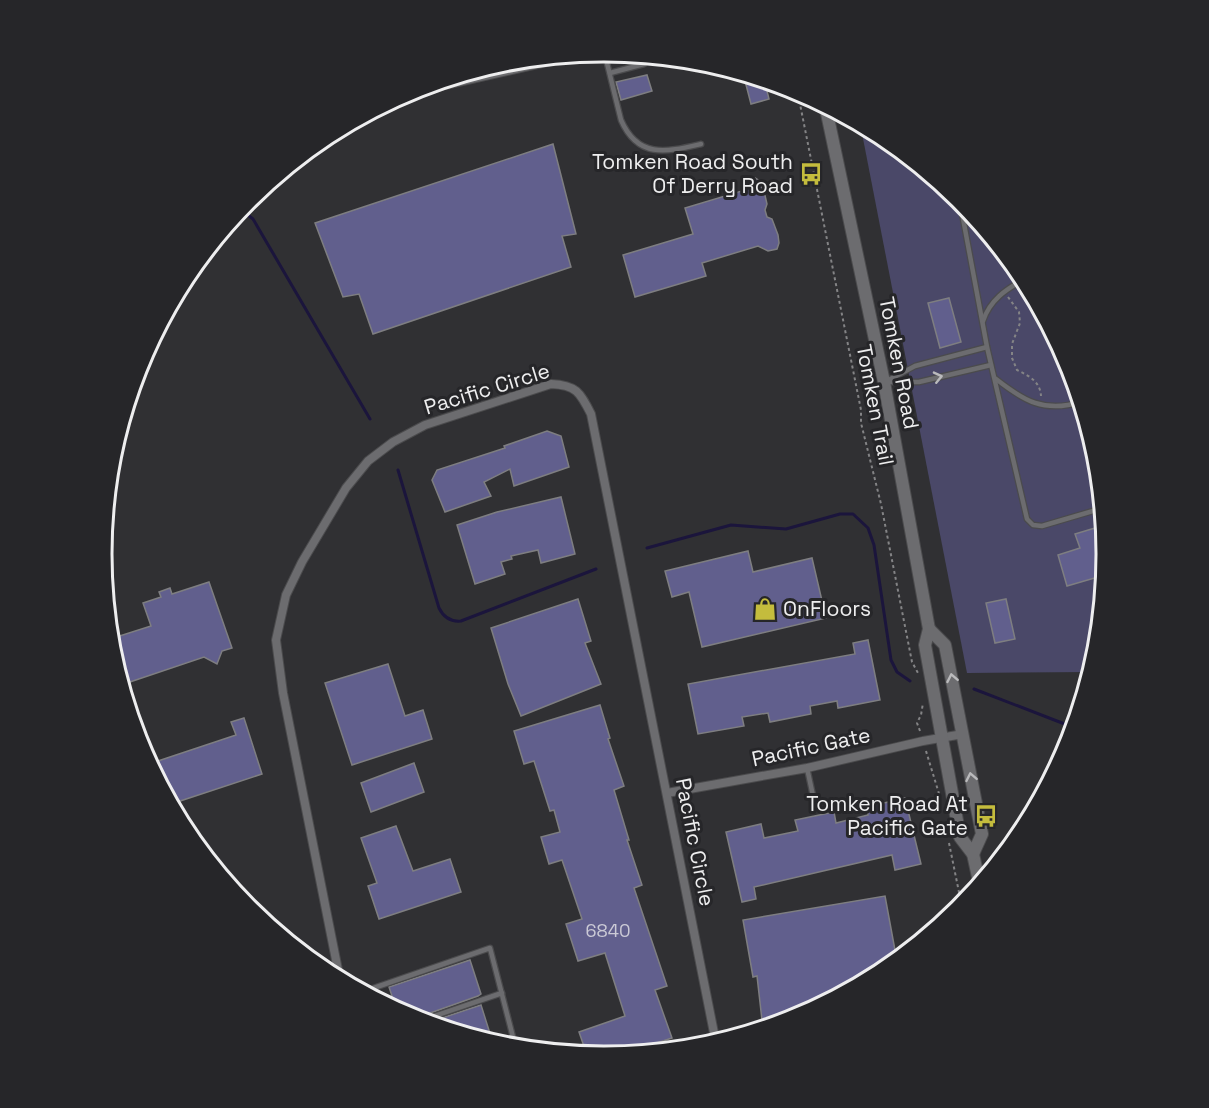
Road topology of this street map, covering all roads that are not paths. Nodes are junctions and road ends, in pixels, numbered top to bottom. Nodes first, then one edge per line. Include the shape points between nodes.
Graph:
1 (607, 62) edge
2 (644, 64) dead end
3 (609, 73) junction
4 (828, 115) edge
5 (701, 144) dead end
6 (962, 216) edge
7 (1017, 285) edge
8 (982, 324) junction
9 (987, 347) junction
10 (992, 365) junction
11 (995, 378) junction
12 (884, 382) junction
13 (1073, 403) edge
14 (1095, 510) edge
15 (929, 629) junction
16 (963, 734) junction
17 (942, 738) junction
18 (807, 768) junction
19 (667, 793) junction
20 (815, 805) dead end
21 (973, 854) junction
22 (978, 876) edge
23 (337, 967) edge
24 (372, 988) edge
25 (502, 993) junction
26 (435, 1016) edge
27 (714, 1034) edge
28 (513, 1038) edge

1 - 3 lane
2 - 3 lane
3 - 5 lane via 621,120 635,141 661,151
4 - 12 main road, Tomken Road
6 - 8 lane
7 - 8 lane via 990,304
8 - 9 lane
9 - 10 lane
9 - 12 lane via 915,366
10 - 11 lane
12 -> 10 lane via 919,382
11 - 13 lane via 1019,397 1041,405
11 - 14 lane via 1027,519 1042,526
12 - 15 main road, Tomken Road
16 -> 15 main road, Tomken Road via 945,645
15 - 17 main road, Tomken Road via 925,645
16 - 17 street, Pacific Gate
21 -> 16 main road, Tomken Road via 982,834
17 - 18 street, Pacific Gate
17 - 21 main road, Tomken Road via 960,837
18 - 19 street, Pacific Gate
18 - 20 lane
19 - 23 street, Pacific Circle via 591,414 582,395 566,385 551,384 425,425 368,461 346,488 286,596 276,640
19 - 27 street, Pacific Circle
21 - 22 main road, Tomken Road
24 - 25 lane via 490,948
25 - 26 lane
25 - 28 lane

